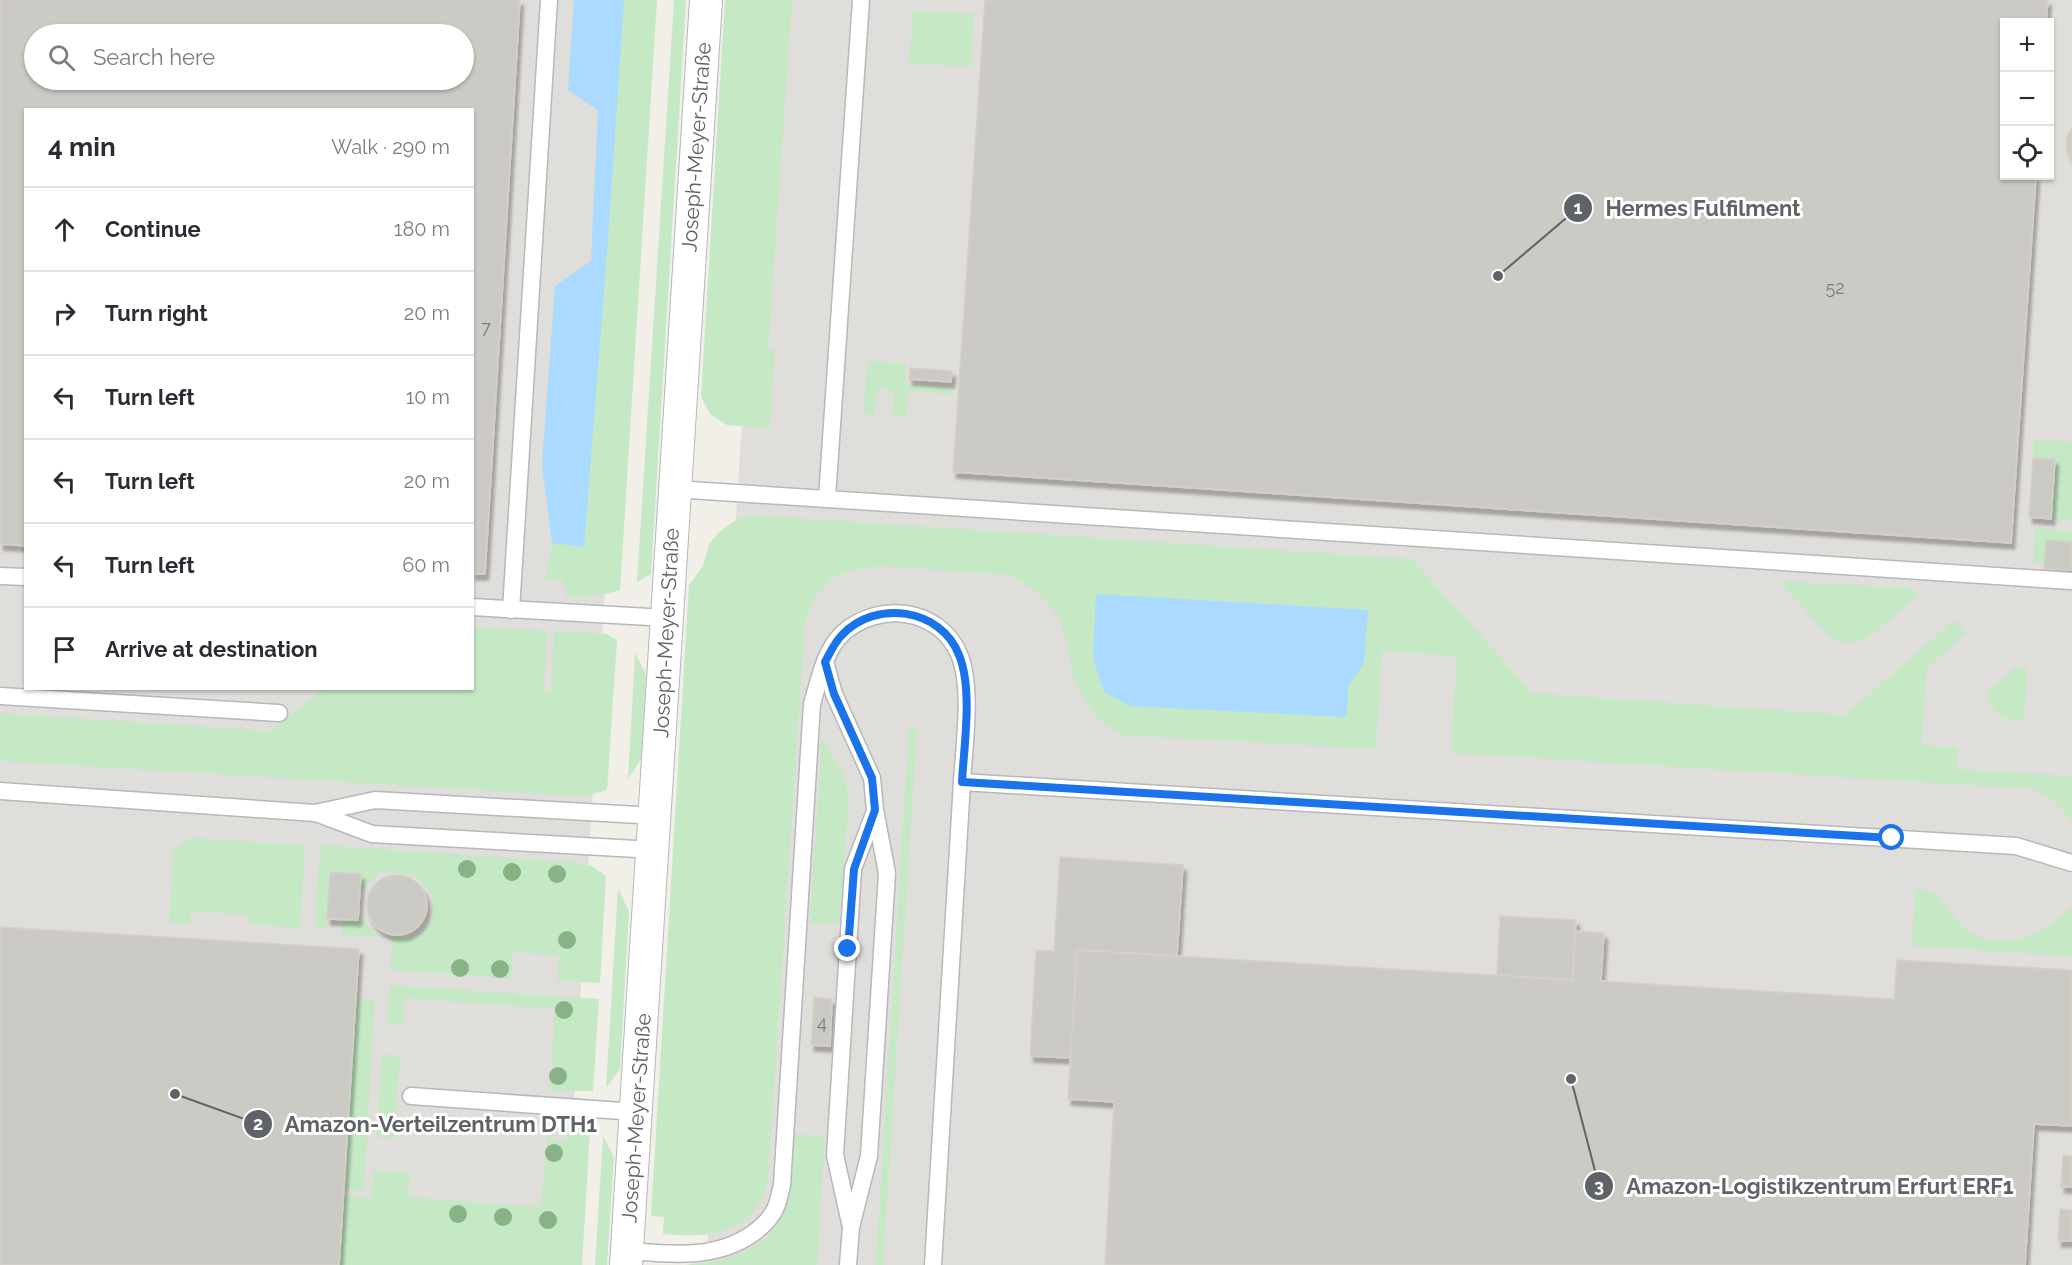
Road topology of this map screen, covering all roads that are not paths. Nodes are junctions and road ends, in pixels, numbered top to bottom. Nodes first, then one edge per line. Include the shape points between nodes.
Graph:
1 (549, 0) edge
2 (706, 0) edge
3 (861, 0) edge
4 (675, 489) junction
5 (827, 498) junction
6 (0, 576) edge
7 (24, 577) edge
8 (2072, 581) edge
9 (474, 608) edge
10 (511, 610) junction
11 (667, 618) junction
12 (825, 662) junction
13 (0, 696) edge
14 (279, 713) dead end
15 (962, 782) junction
16 (0, 791) edge
17 (875, 810) junction
18 (315, 813) junction
19 (656, 816) junction
20 (654, 850) junction
21 (2072, 863) edge
22 (411, 1096) dead end
23 (636, 1112) junction
24 (850, 1227) junction
25 (627, 1258) edge
26 (848, 1265) edge
27 (933, 1265) edge

1 - 10 lane
2 - 4 street, Joseph-Meyer-Straße
3 - 5 lane
4 - 5 lane
4 - 11 street, Joseph-Meyer-Straße
5 - 8 lane
6 - 7 lane
9 - 10 lane
10 - 11 lane
11 - 19 street, Joseph-Meyer-Straße
12 - 15 lane via 842,634 876,615 901,612 939,626 960,655 964,673
12 - 17 lane via 834,694 872,778
12 - 25 lane via 812,704 782,1185 776,1208 764,1226 726,1248
13 - 14 lane
15 - 21 lane via 2016,846
15 - 27 lane
16 - 18 lane
17 - 24 lane via 887,873 869,1156
17 - 24 lane via 854,869 835,1155
18 - 19 lane via 375,800
18 - 20 lane via 372,834
19 - 20 street, Joseph-Meyer-Straße
20 - 23 street, Joseph-Meyer-Straße
22 - 23 lane
23 - 25 street, Joseph-Meyer-Straße
24 - 26 lane

